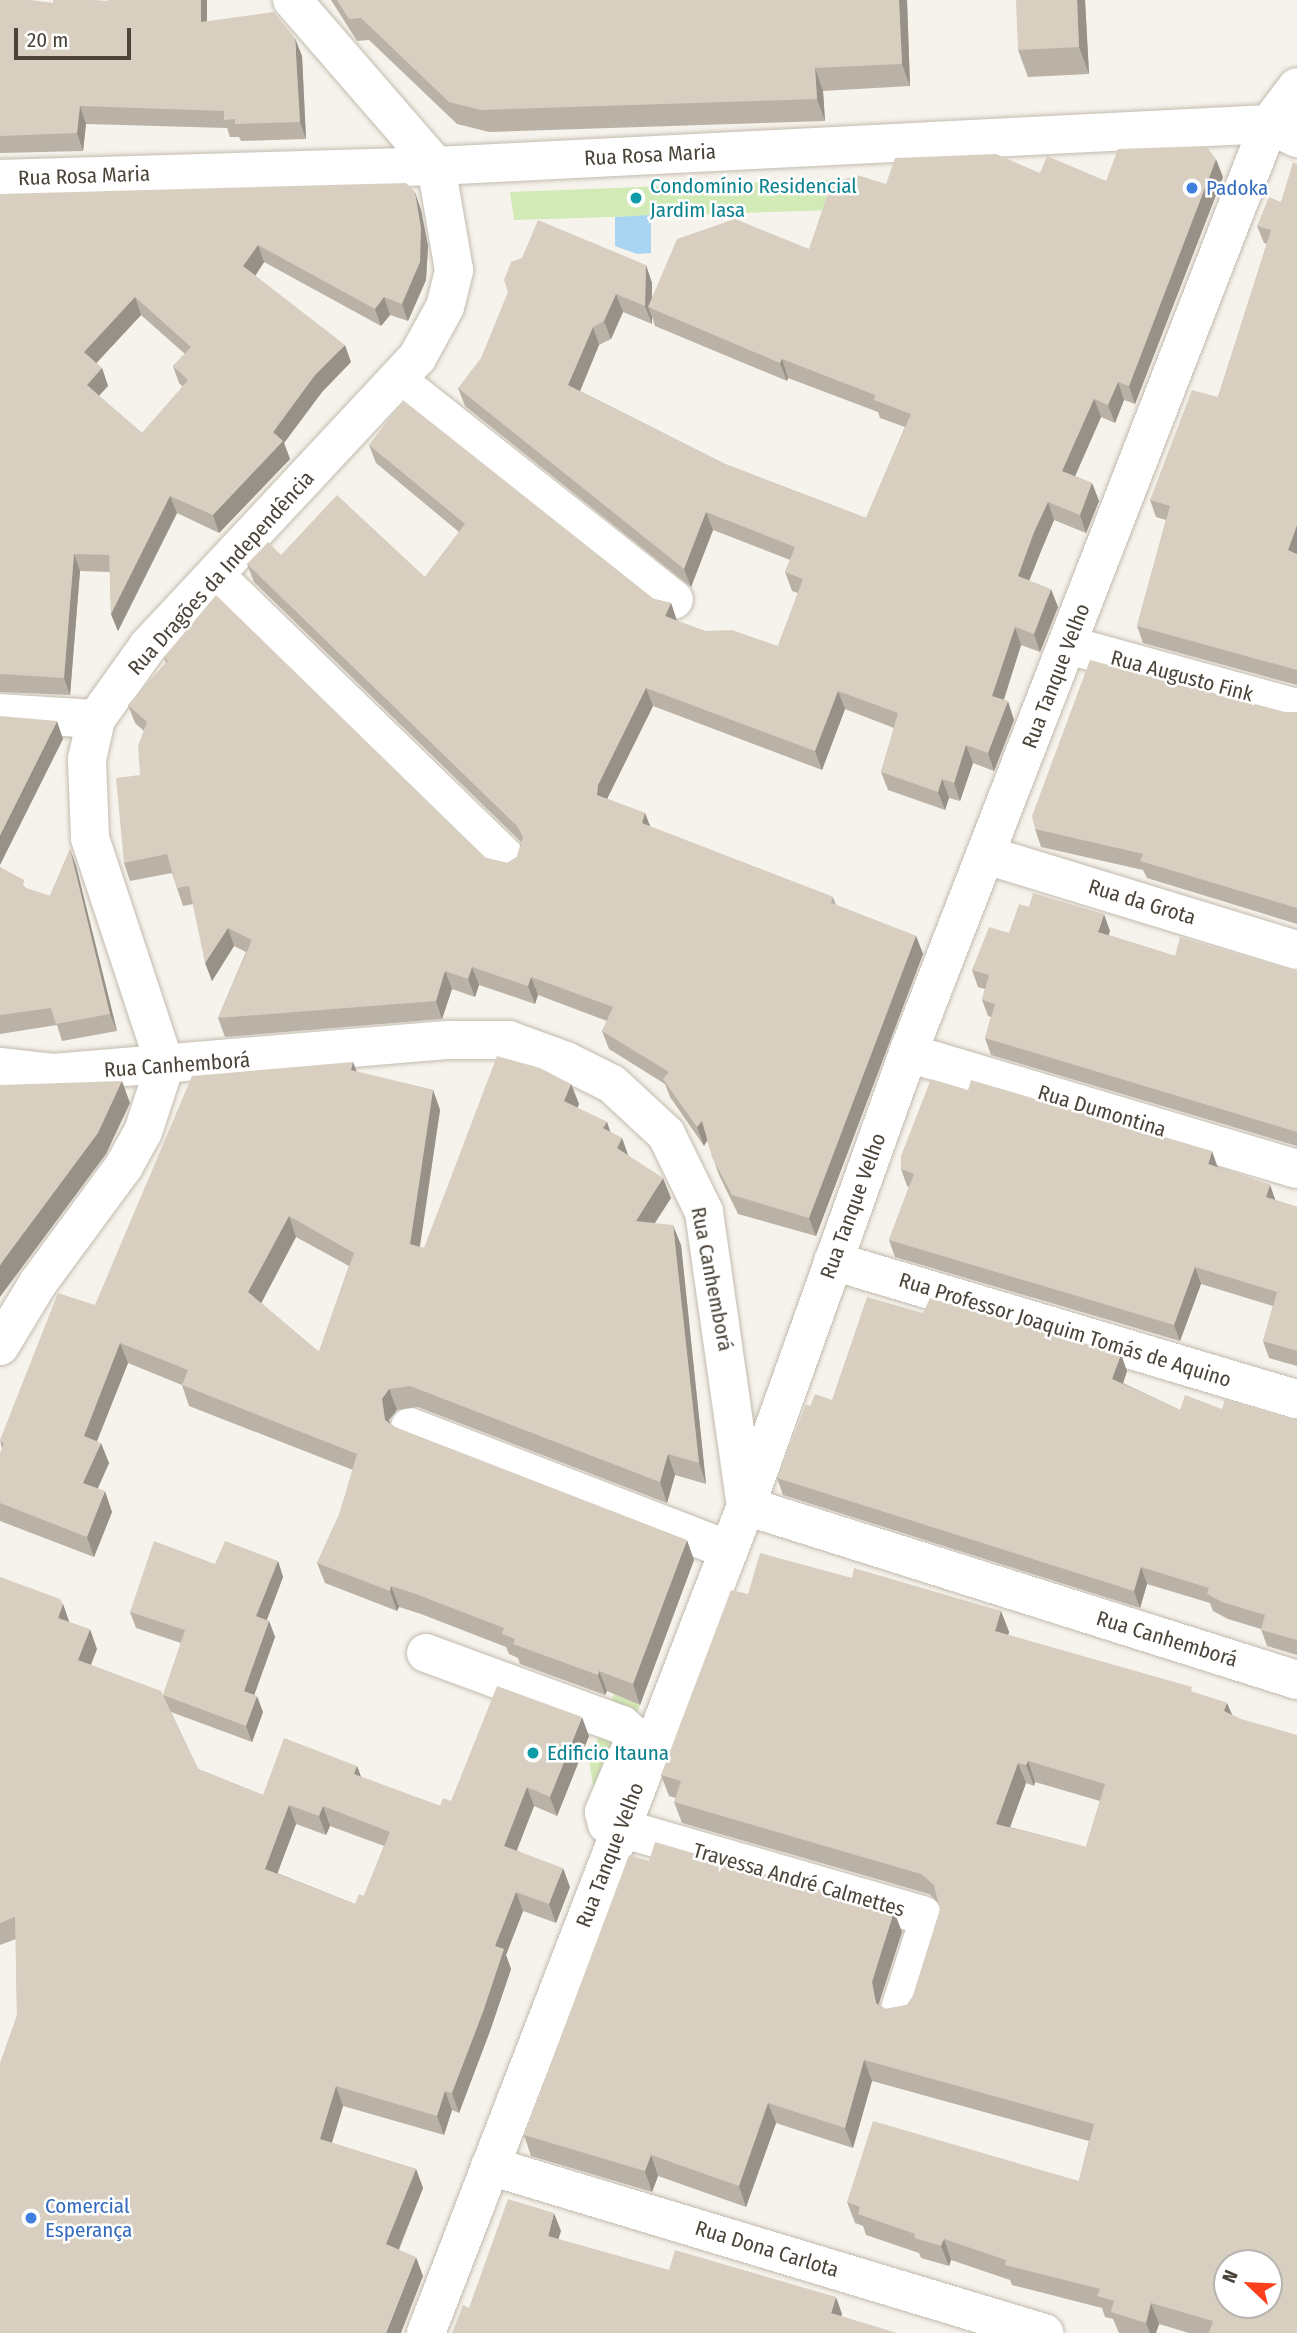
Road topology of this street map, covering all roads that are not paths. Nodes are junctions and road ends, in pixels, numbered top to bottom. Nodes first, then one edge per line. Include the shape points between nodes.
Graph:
1 (292, 0) edge
2 (1297, 87) edge
3 (1283, 131) edge
4 (436, 166) junction
5 (0, 179) edge
6 (398, 381) junction
7 (216, 576) junction
8 (674, 600) dead end
9 (1068, 645) junction
10 (1297, 708) edge
11 (0, 713) edge
12 (96, 719) junction
13 (986, 855) junction
14 (508, 860) edge
15 (1297, 950) edge
16 (908, 1054) junction
17 (165, 1065) junction
18 (0, 1067) edge
19 (1297, 1169) edge
20 (833, 1261) junction
21 (0, 1346) edge
22 (1297, 1399) edge
23 (410, 1427) dead end
24 (746, 1506) junction
25 (729, 1550) junction
26 (426, 1654) dead end
27 (1297, 1680) edge
28 (620, 1829) junction
29 (900, 2009) edge
30 (489, 2166) junction
31 (426, 2333) edge
32 (1044, 2333) edge

1 - 4 street
2 - 3 street, Rua Tanque Velho
3 - 4 street, Rua Rosa Maria
3 - 9 street, Rua Tanque Velho
4 - 5 street, Rua Rosa Maria
4 - 6 street, Rua Dragões da Independência via 454,270 444,307 417,358
6 - 7 street, Rua Dragões da Independência
6 - 8 street
7 - 12 street, Rua Dragões da Independência via 148,646
7 - 14 street
9 - 10 street, Rua Augusto Fink
9 - 13 street, Rua Tanque Velho
11 - 12 street
12 - 17 street, Rua Dragões da Independência via 87,759 90,838
13 - 15 street, Rua da Grota
13 - 16 street, Rua Tanque Velho
16 - 19 street, Rua Dumontina
16 - 20 street, Rua Tanque Velho
17 - 18 street, Rua Canhemborá via 53,1073
17 - 21 street via 143,1132 124,1166 38,1283
17 - 24 street, Rua Canhemborá via 450,1040 509,1040 612,1084 666,1134 704,1212
20 - 22 street, Rua Professor Joaquim Tomás de Aquino
20 - 24 street, Rua Tanque Velho
23 - 25 street
24 - 25 street, Rua Tanque Velho
24 - 27 street, Rua Canhemborá
25 - 28 street, Rua Tanque Velho
26 - 28 street via 622,1725 632,1734 632,1745 603,1819
28 - 29 street, Travessa André Calmettes via 922,1915 928,1925
28 - 30 street, Rua Tanque Velho
30 - 31 street, Rua Tanque Velho
30 - 32 street, Rua Dona Carlota

